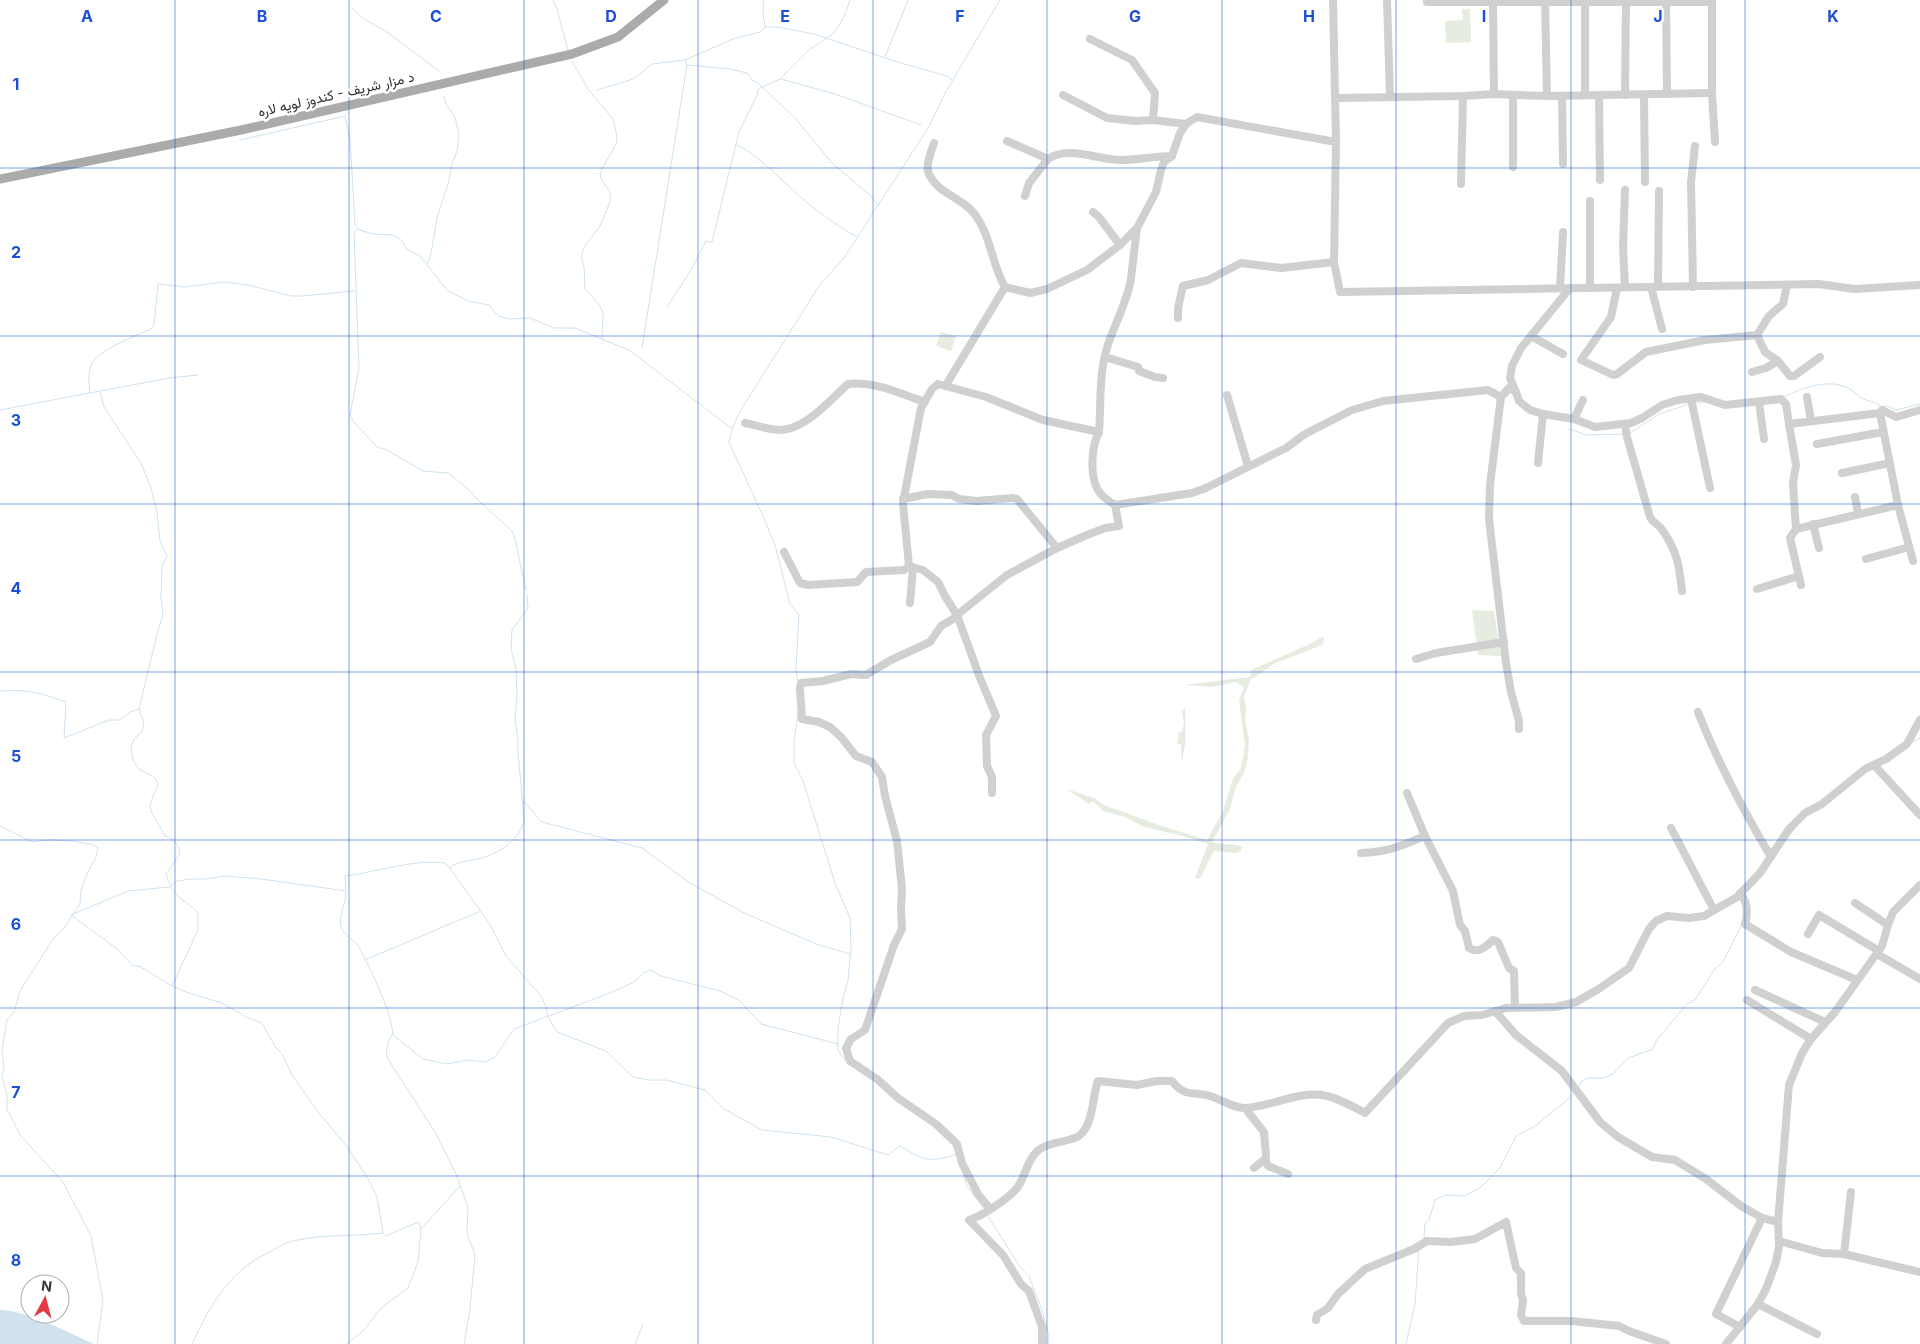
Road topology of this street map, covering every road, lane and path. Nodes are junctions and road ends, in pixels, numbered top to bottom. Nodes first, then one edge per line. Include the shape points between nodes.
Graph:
1 (664, 0) edge
2 (1333, 0) edge
3 (1387, 0) edge
4 (1493, 1) edge
5 (1545, 1) edge
6 (1585, 1) edge
7 (1626, 1) edge
8 (1666, 1) edge
9 (1712, 1) edge
10 (1426, 2) dead end
11 (1090, 39) dead end
12 (1494, 94) junction
13 (1644, 94) junction
14 (1667, 94) junction
15 (1712, 94) junction
16 (1064, 95) dead end
17 (1586, 95) junction
18 (1598, 95) junction
19 (1625, 95) junction
20 (1463, 96) junction
21 (1514, 96) junction
22 (1547, 96) junction
23 (1562, 96) junction
24 (1390, 97) junction
25 (1336, 98) junction
26 (1153, 120) junction
27 (1186, 124) junction
28 (1007, 140) dead end
29 (1336, 142) junction
30 (1715, 142) dead end
31 (934, 143) dead end
32 (1695, 146) dead end
33 (1172, 156) junction
34 (1048, 159) junction
35 (1562, 164) dead end
36 (1513, 167) dead end
37 (0, 179) edge
38 (1600, 180) dead end
39 (1645, 182) dead end
40 (1461, 184) dead end
41 (1625, 190) dead end
42 (1659, 191) dead end
43 (1025, 196) dead end
44 (1590, 201) dead end
45 (1093, 212) dead end
46 (1137, 228) junction
47 (1563, 232) dead end
48 (1120, 245) junction
49 (1334, 262) junction
50 (1787, 284) junction
51 (1920, 285) edge
52 (1654, 286) junction
53 (1006, 287) junction
54 (1692, 287) junction
55 (1560, 288) junction
56 (1570, 288) junction
57 (1590, 288) junction
58 (1621, 288) junction
59 (1178, 318) dead end
60 (1662, 329) dead end
61 (1757, 335) junction
62 (1531, 336) junction
63 (1563, 354) dead end
64 (1105, 357) junction
65 (1820, 357) dead end
66 (1778, 361) junction
67 (1752, 372) dead end
68 (1163, 378) dead end
69 (946, 385) junction
70 (1516, 392) junction
71 (1227, 395) dead end
72 (1501, 397) junction
73 (1807, 397) dead end
74 (1691, 399) junction
75 (1583, 400) dead end
76 (925, 402) junction
77 (1758, 402) junction
78 (1920, 410) edge
79 (1880, 413) junction
80 (1543, 414) junction
81 (1574, 419) junction
82 (1811, 421) junction
83 (745, 423) dead end
84 (1625, 424) junction
85 (1789, 424) junction
86 (1099, 432) junction
87 (1883, 432) junction
88 (1764, 439) dead end
89 (1818, 444) dead end
90 (1538, 463) dead end
91 (1890, 463) junction
92 (1248, 466) junction
93 (1842, 473) dead end
94 (1710, 488) dead end
95 (1855, 497) dead end
96 (903, 499) junction
97 (1898, 504) junction
98 (1115, 505) junction
99 (1858, 513) junction
100 (1813, 524) junction
101 (1796, 529) junction
102 (1057, 548) junction
103 (1819, 548) dead end
104 (1909, 548) junction
105 (784, 552) dead end
106 (1866, 559) dead end
107 (1913, 561) dead end
108 (911, 566) junction
109 (1799, 576) junction
110 (1801, 585) dead end
111 (1756, 589) dead end
112 (1682, 591) dead end
113 (910, 603) dead end
114 (957, 614) junction
115 (1504, 642) junction
116 (1416, 659) dead end
117 (1698, 712) dead end
118 (1920, 720) edge
119 (1519, 728) dead end
120 (1874, 765) junction
121 (992, 793) dead end
122 (1407, 793) dead end
123 (1920, 815) edge
124 (1671, 828) dead end
125 (1425, 836) junction
126 (1361, 853) dead end
127 (1771, 857) junction
128 (1920, 885) edge
129 (1740, 893) junction
130 (1855, 903) dead end
131 (1714, 910) junction
132 (1888, 925) junction
133 (1808, 934) dead end
134 (1878, 952) junction
135 (1920, 979) edge
136 (1857, 980) junction
137 (1755, 990) dead end
138 (1747, 1000) dead end
139 (1515, 1008) junction
140 (1495, 1011) junction
141 (1825, 1022) junction
142 (1811, 1039) junction
143 (1248, 1108) junction
144 (1265, 1159) junction
145 (1254, 1168) dead end
146 (1288, 1174) dead end
147 (1851, 1192) dead end
148 (990, 1209) junction
149 (1762, 1218) junction
150 (1778, 1222) junction
151 (1779, 1241) junction
152 (1844, 1254) junction
153 (1920, 1272) edge
154 (1758, 1304) junction
155 (1316, 1320) dead end
156 (1740, 1327) junction
157 (1817, 1334) dead end
158 (1042, 1344) edge
159 (1666, 1344) edge
160 (1726, 1344) edge

1 - 37 main road, د مزار شریف - کندوز لویه لاره via 618,36 572,54 242,130
2 - 25 street
3 - 24 street
4 - 5 street
4 - 10 street
4 - 12 street
5 - 6 street
5 - 22 street
6 - 7 street
6 - 17 street
7 - 8 street
7 - 19 street
8 - 9 street
8 - 14 street
9 - 15 street
11 - 26 street via 1132,60 1155,93
12 - 20 street
12 - 21 street
13 - 14 street
13 - 19 street
13 - 39 street
14 - 15 street
15 - 30 street
16 - 26 street via 1107,118
17 - 18 street
17 - 23 street
18 - 19 street
18 - 38 street
20 - 24 street
20 - 40 street
21 - 22 street
21 - 36 street
22 - 23 street
23 - 35 street
24 - 25 street
25 - 29 street
26 - 27 street
27 - 29 street via 1197,117
27 - 33 street
28 - 34 street
29 - 49 street
31 - 53 street via 929,176 977,216 999,277
32 - 54 street via 1691,182
33 - 34 street via 1121,160 1060,153
33 - 46 street via 1164,162 1156,192
34 - 43 street via 1029,183
41 - 58 street
42 - 52 street
44 - 57 street
45 - 48 street
46 - 48 street
46 - 64 street via 1131,278
47 - 55 street
48 - 53 street via 1087,270 1048,289 1030,292
49 - 55 street via 1340,292
49 - 59 street via 1281,268 1241,263 1208,280 1183,286
50 - 51 street via 1854,289
50 - 54 street
50 - 61 street via 1783,304 1769,316
52 - 54 street
52 - 58 street
52 - 60 street
53 - 69 street
55 - 56 street
56 - 57 street
56 - 62 street
57 - 58 street
58 - 61 street via 1611,317 1581,360 1613,375 1646,352 1705,340
61 - 66 street via 1765,352
62 - 63 street
62 - 70 street via 1512,366 1510,378
64 - 68 street
64 - 86 street
65 - 66 street via 1794,376 1790,376
66 - 67 street
69 - 76 street via 938,384
69 - 86 street via 1043,420
70 - 72 street via 1510,387
70 - 80 street via 1530,410
71 - 92 street
72 - 92 street via 1488,390 1383,401 1339,416 1286,448
72 - 115 street via 1489,518
73 - 82 street
74 - 77 street via 1702,397 1725,405
74 - 84 street via 1662,405
74 - 94 street
75 - 81 street
76 - 83 street via 870,384 848,384 803,424 793,428 779,430
76 - 96 street
77 - 85 street via 1784,400
77 - 88 street
78 - 79 street via 1896,417 1882,410
79 - 82 street
79 - 87 street
80 - 81 street
80 - 90 street
81 - 84 street via 1595,427
82 - 85 street
84 - 112 street via 1650,517 1666,535 1678,560
85 - 101 street via 1796,464 1793,483
86 - 98 street via 1092,462 1096,488
87 - 89 street
87 - 91 street
91 - 93 street
91 - 97 street
92 - 98 street via 1192,493
95 - 99 street
96 - 102 street via 928,494 977,501 1017,499
96 - 108 street via 905,538
97 - 99 street
97 - 104 street
98 - 102 street via 1119,526 1105,528
99 - 100 street
100 - 101 street
100 - 103 street
101 - 109 street via 1790,538
102 - 114 street via 1007,575
104 - 106 street
104 - 107 street
105 - 108 street via 800,583 808,585 857,582 866,572 904,570
108 - 113 street
108 - 114 street via 923,570 938,582
109 - 110 street
109 - 111 street
114 - 121 street via 996,716 986,735 986,766 992,777
114 - 148 street via 941,626 930,642 866,675 851,674 802,684 800,707 802,719 830,727 856,756 872,762 882,777 897,841 902,929 865,1030 851,1039 846,1048 850,1061 936,1124 956,1144 974,1186
115 - 116 street
115 - 119 street
117 - 127 street via 1746,816
118 - 120 street via 1907,744
120 - 123 street
120 - 127 street via 1806,813 1789,830
122 - 125 street
124 - 131 street
125 - 126 street via 1380,853
125 - 139 street via 1453,891 1469,948 1482,950 1493,940 1498,942 1514,972
127 - 129 street
128 - 132 street via 1893,912
129 - 131 street
129 - 136 street via 1748,912 1745,924 1790,952
130 - 132 street
131 - 139 street via 1704,916 1667,916 1656,921 1629,968 1576,1002 1556,1007
132 - 134 street
133 - 134 street via 1819,915
134 - 135 street
134 - 136 street
136 - 141 street
137 - 141 street
138 - 142 street
139 - 140 street
140 - 143 street via 1464,1016 1448,1023 1365,1113 1323,1095 1304,1095
140 - 149 street via 1516,1035 1562,1071 1600,1122 1618,1137 1652,1157 1675,1160
141 - 142 street
142 - 150 street via 1789,1084
143 - 144 street via 1264,1132
143 - 148 street via 1209,1096 1190,1095 1172,1081 1137,1085 1098,1081 1088,1124 1079,1136 1039,1149 1016,1188
144 - 145 street
144 - 146 street via 1268,1166
147 - 152 street
148 - 158 street via 969,1220 1003,1255 1021,1284 1029,1290 1042,1327
149 - 150 street
149 - 156 street via 1716,1314
150 - 151 street
151 - 152 street via 1822,1253
151 - 154 street via 1776,1262
152 - 153 street
154 - 156 street
154 - 157 street
155 - 159 street via 1317,1315 1328,1308 1365,1269 1427,1241 1475,1239 1506,1222 1516,1268 1521,1273 1521,1316 1524,1321 1572,1321 1619,1326
156 - 160 street

